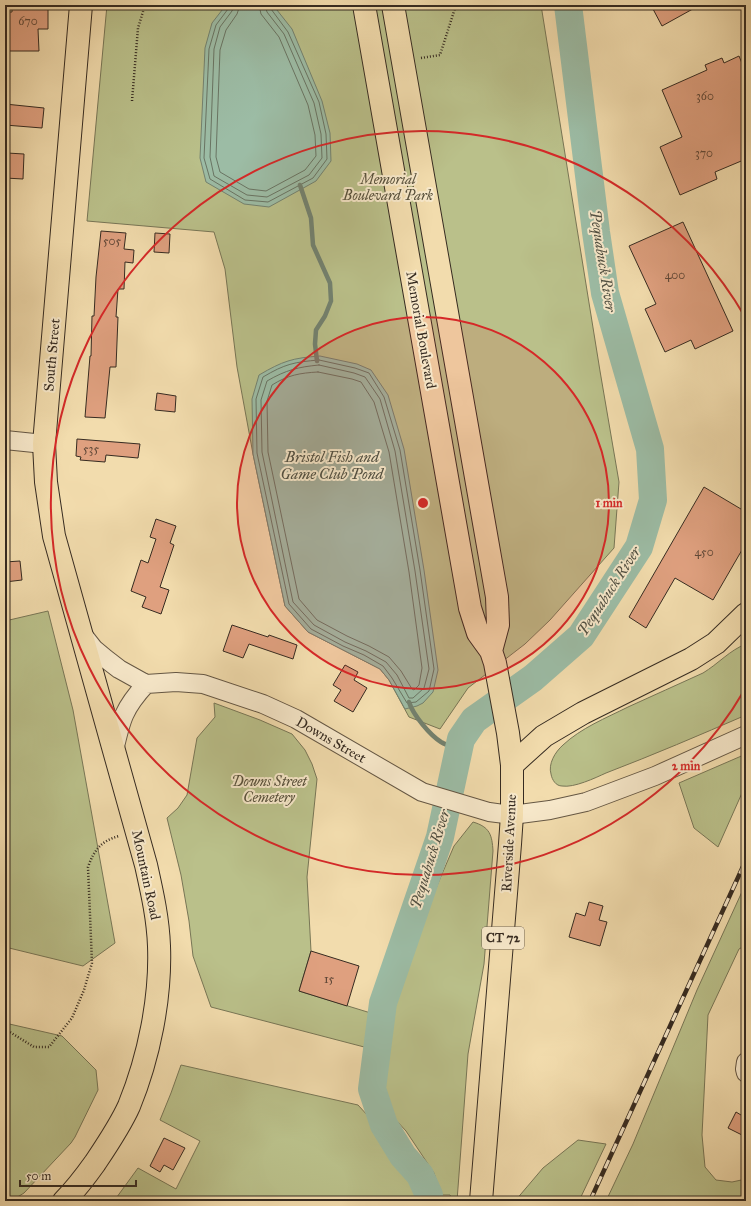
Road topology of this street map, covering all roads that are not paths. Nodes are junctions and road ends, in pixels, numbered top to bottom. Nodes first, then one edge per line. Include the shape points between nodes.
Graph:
1 (81, 5) edge
2 (364, 5) edge
3 (393, 5) edge
4 (5, 440) edge
5 (44, 444) junction
6 (746, 614) edge
7 (81, 633) junction
8 (493, 657) junction
9 (146, 684) junction
10 (100, 698) joint
11 (746, 734) edge
12 (114, 751) junction
13 (512, 764) junction
14 (512, 815) junction
15 (746, 1062) edge
16 (746, 1073) edge
17 (64, 1201) edge
18 (481, 1201) edge

1 - 5 main road, South Street
2 - 8 main road, Memorial Boulevard via 470,608 478,633
3 - 8 main road, Memorial Boulevard via 497,597 498,625
4 - 5 street
5 - 7 main road, South Street via 46,482 54,536
6 - 13 main road via 716,643 544,736
7 - 9 street via 106,660
7 - 10 main road, South Street
8 - 13 main road, Memorial Boulevard
9 - 12 street via 124,714
9 - 14 street, Downs Street via 203,684 263,704 296,719 422,792 488,812
10 - 12 main road, Mountain Road
11 - 14 street, Downs Street via 661,773 593,800 550,810
12 - 17 main road, Mountain Road via 155,907 159,946 157,992 147,1054 128,1106 108,1144 77,1188
13 - 14 main road, Riverside Avenue / CT 72
14 - 18 main road, Riverside Avenue / CT 72
15 - 16 street

